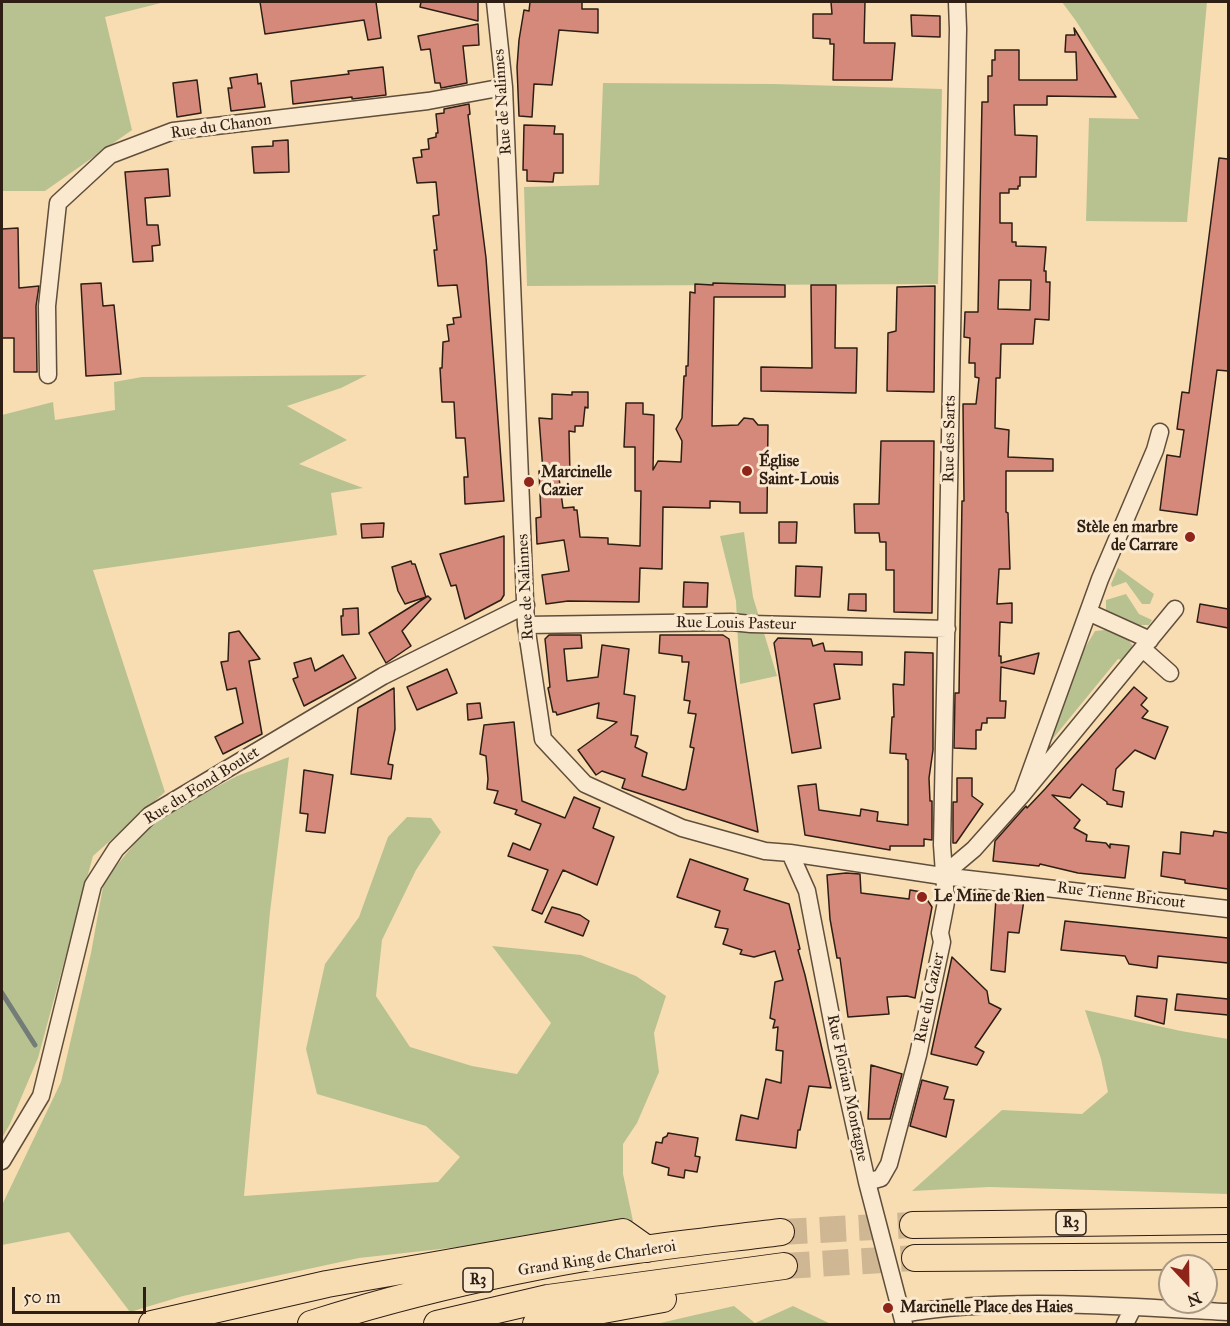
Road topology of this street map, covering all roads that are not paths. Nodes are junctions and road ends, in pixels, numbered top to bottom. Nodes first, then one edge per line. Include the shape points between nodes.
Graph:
1 (495, 2) edge
2 (957, 2) edge
3 (504, 87) junction
4 (48, 375) dead end
5 (1160, 432) dead end
6 (526, 605) junction
7 (1175, 609) dead end
8 (1089, 612) junction
9 (526, 625) junction
10 (946, 629) junction
11 (1146, 645) junction
12 (1170, 673) dead end
13 (1022, 795) junction
14 (790, 853) junction
15 (942, 876) junction
16 (1228, 909) edge
17 (2, 1161) edge
18 (867, 1182) junction
19 (1228, 1221) edge
20 (913, 1224) tunnel mouth
21 (781, 1232) tunnel mouth
22 (647, 1249) junction
23 (1228, 1256) edge
24 (915, 1258) tunnel mouth
25 (784, 1266) tunnel mouth
26 (698, 1277) junction
27 (1133, 1308) junction
28 (1228, 1312) edge
29 (903, 1319) edge
30 (152, 1324) edge
31 (311, 1324) edge
32 (437, 1324) edge
33 (536, 1324) edge
34 (1125, 1324) edge

1 - 3 street, Rue de Nalinnes
2 - 10 street, Rue des Sarts
3 - 4 street, Rue du Chanon via 428,101 173,131 110,155 57,203 47,306
3 - 6 street, Rue de Nalinnes
5 - 8 street
6 - 9 street, Rue de Nalinnes
6 - 17 street, Rue du Fond Boulet via 383,676 150,815 116,849 93,885 41,1096
7 - 11 street
8 - 11 street
8 - 13 street
9 - 10 street, Rue Louis Pasteur via 731,622
9 - 14 street, Rue de Nalinnes via 543,739 585,784 682,828 765,851
10 - 15 street, Rue des Sarts
11 - 12 street
11 - 13 street
13 - 15 street via 974,849
14 - 15 street, Rue de Nalinnes
14 - 18 street, Rue Florian Montagne via 807,891
15 - 16 street, Rue Tienne Bricout
15 - 18 street, Rue du Cazier via 946,902 942,942 915,1065 889,1166 881,1178
18 - 29 street, Rue Florian Montagne
19 - 20 highway, R3
21 - 22 highway, Grand Ring de Charleroi / R3
22 - 30 highway via 623,1232 327,1284
22 - 31 highway, Grand Ring de Charleroi / R3 via 543,1265 375,1304
23 - 24 highway, R3
25 - 26 highway, Grand Ring de Charleroi / R3
26 - 32 highway, Grand Ring de Charleroi / R3 via 548,1299
26 - 33 highway via 669,1298
27 - 28 street
27 - 29 street via 998,1304
27 - 34 street

